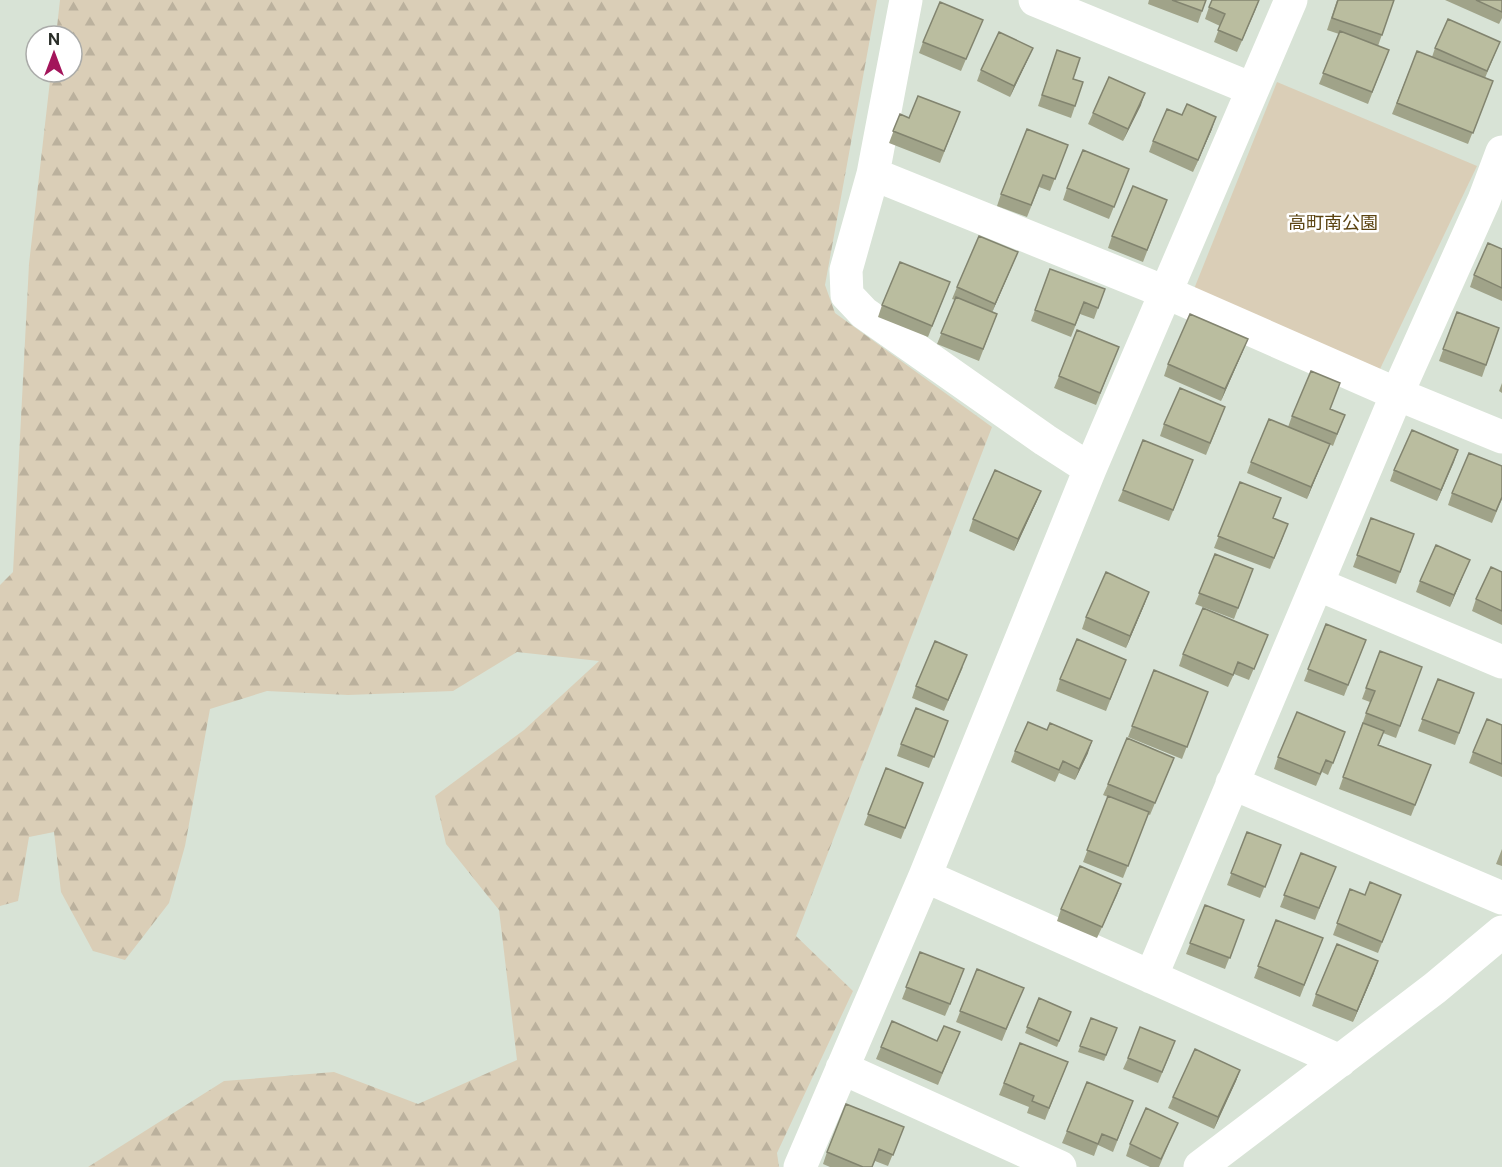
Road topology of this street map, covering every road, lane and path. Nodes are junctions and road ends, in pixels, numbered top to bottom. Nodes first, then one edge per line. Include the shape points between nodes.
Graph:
1 (906, 0) edge
2 (1035, 0) edge
3 (1291, 0) edge
4 (1252, 89) junction
5 (1502, 152) edge
6 (873, 174) junction
7 (1493, 204) edge
8 (1165, 292) junction
9 (1397, 394) junction
10 (1502, 437) edge
11 (1090, 468) junction
12 (1317, 584) junction
13 (1502, 662) edge
14 (1232, 783) junction
15 (925, 876) junction
16 (1502, 898) edge
17 (1502, 932) edge
18 (1151, 977) junction
19 (1340, 1061) junction
20 (842, 1068) junction
21 (800, 1167) edge
22 (1060, 1167) edge
23 (1200, 1167) edge

1 - 6 street
2 - 4 street
3 - 4 street
4 - 8 street
5 - 7 street
6 - 8 street
6 - 11 street via 846,270 847,295 864,313
7 - 9 street
8 - 9 street
8 - 11 street
9 - 10 street
9 - 12 street
11 - 15 street
12 - 13 street
12 - 14 street
14 - 16 street
14 - 18 street
15 - 18 street
15 - 20 street
17 - 19 street
18 - 19 street
19 - 23 street
20 - 21 street
20 - 22 street

